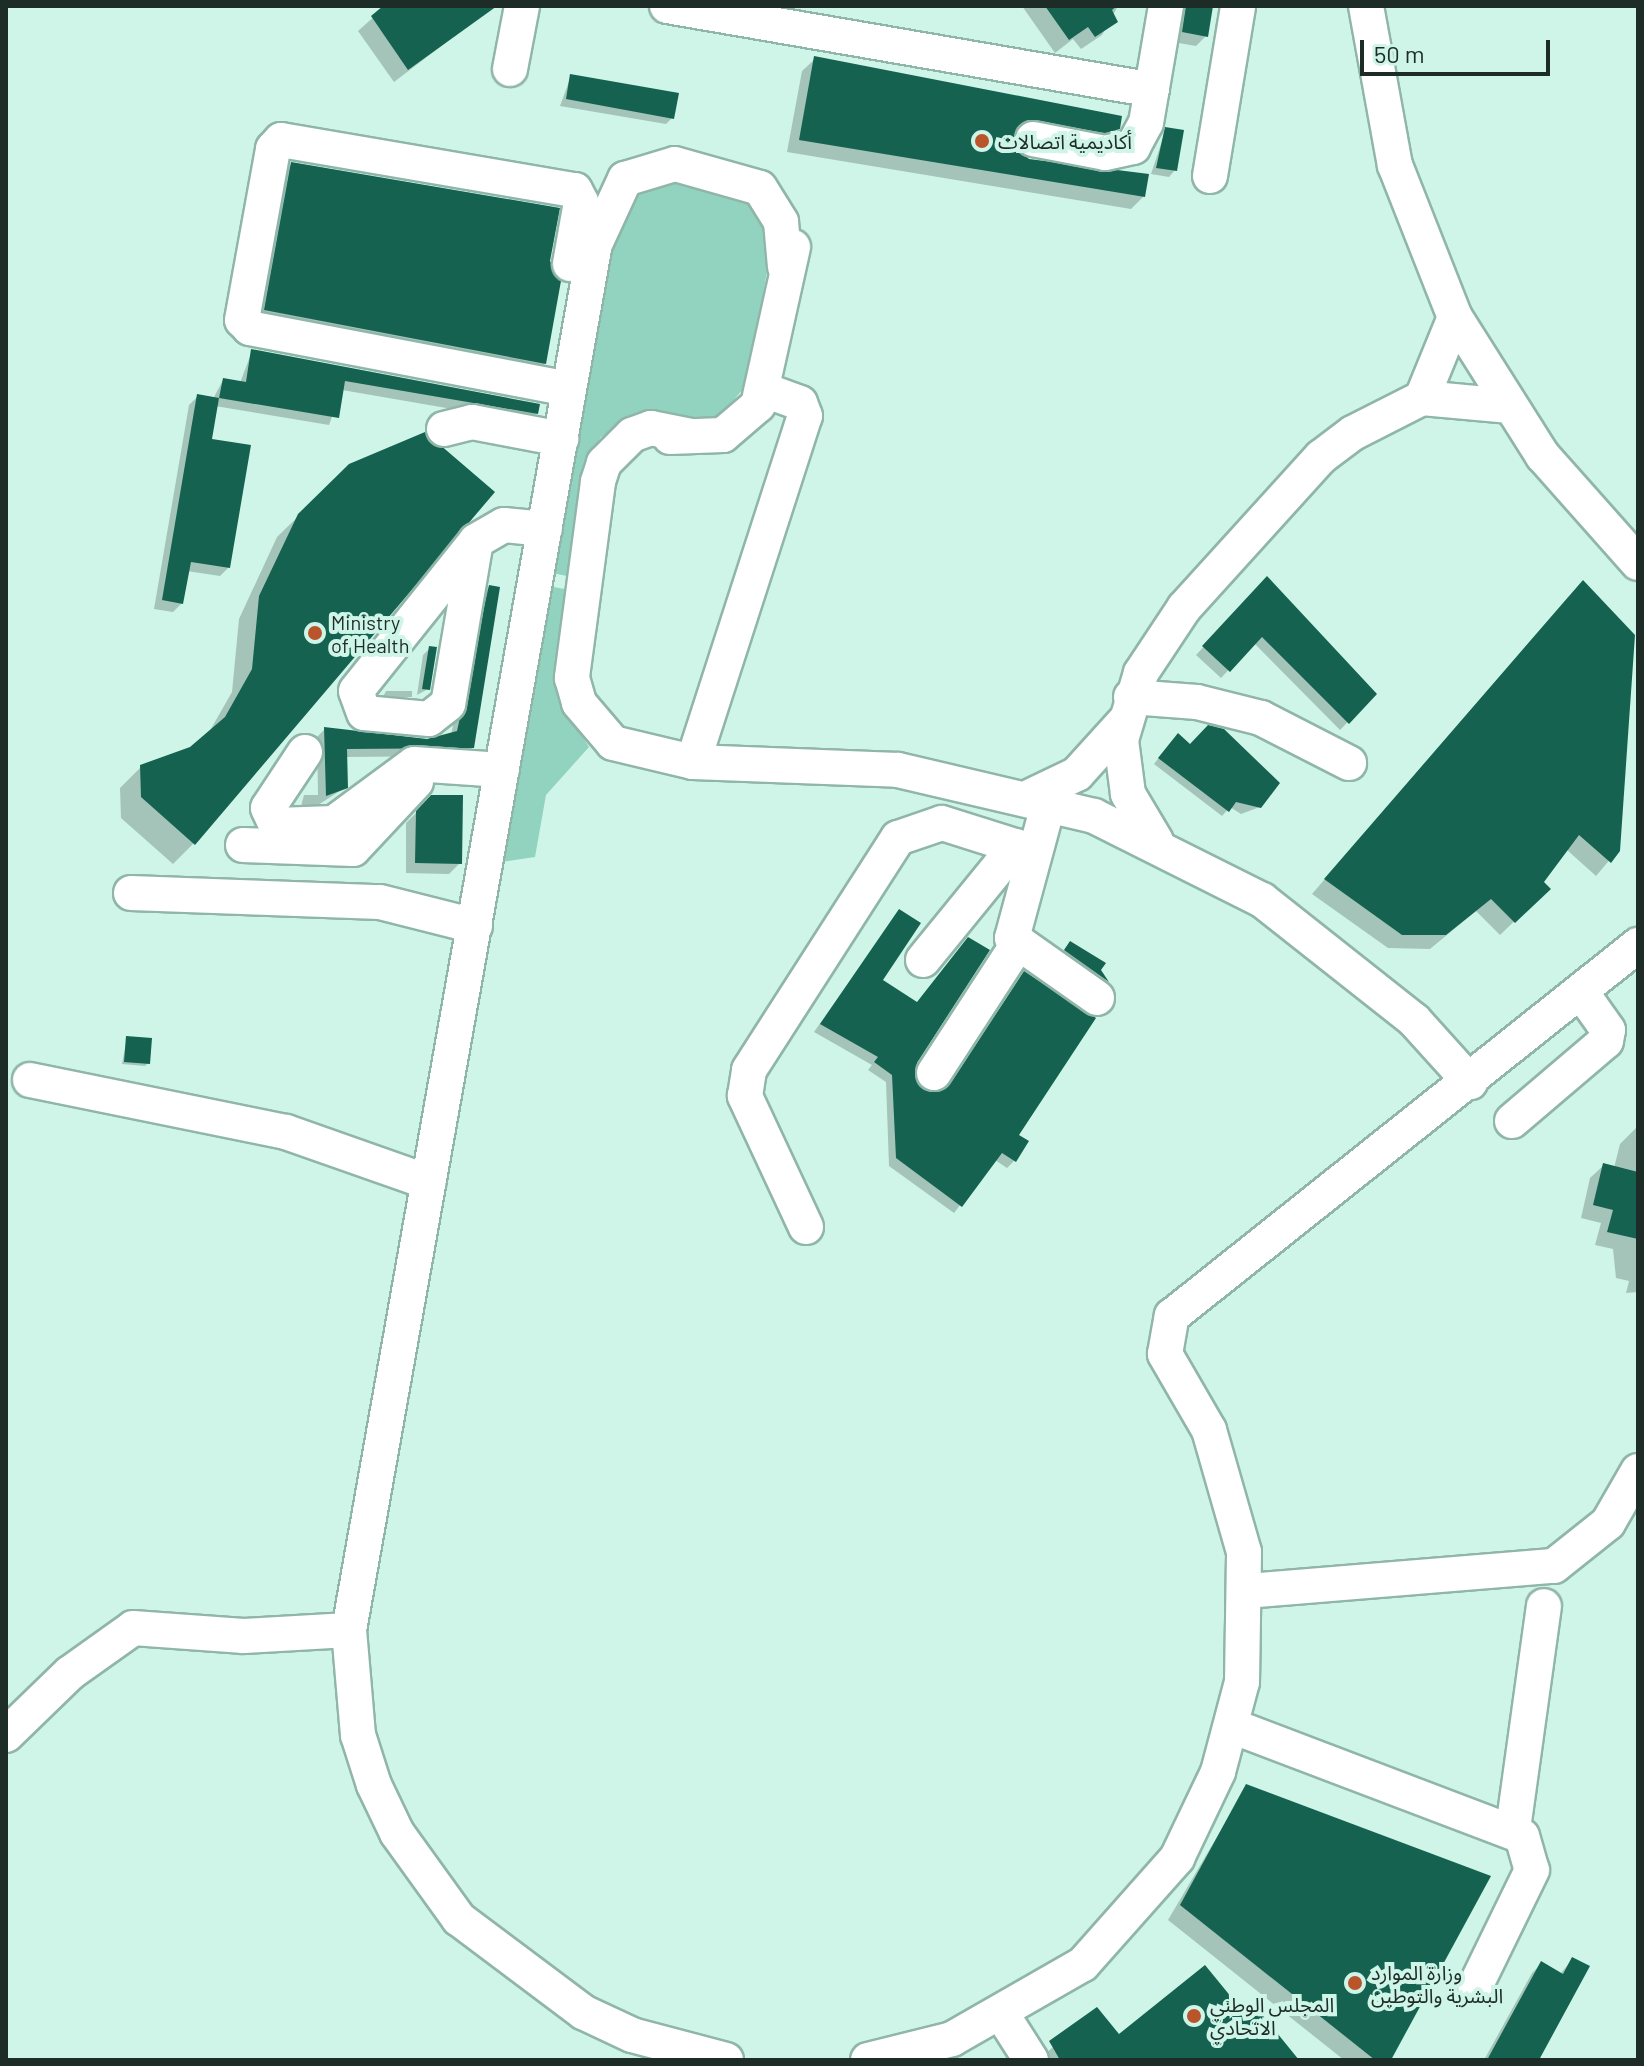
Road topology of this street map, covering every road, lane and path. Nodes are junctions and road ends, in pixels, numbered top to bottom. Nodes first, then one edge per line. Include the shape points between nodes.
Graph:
1 (522, 6) edge
2 (667, 6) edge
3 (1166, 6) edge
4 (1238, 6) edge
5 (1366, 6) edge
6 (510, 69) dead end
7 (1152, 90) junction
8 (1033, 139) dead end
9 (1210, 176) dead end
10 (586, 253) junction
11 (1455, 317) junction
12 (559, 388) junction
13 (764, 390) junction
14 (1422, 398) junction
15 (1508, 406) junction
16 (444, 429) dead end
17 (561, 439) junction
18 (543, 539) junction
19 (476, 541) junction
20 (1638, 563) edge
21 (413, 620) junction
22 (461, 631) junction
23 (1128, 710) junction
24 (305, 752) dead end
25 (693, 762) junction
26 (1349, 763) dead end
27 (411, 777) junction
28 (500, 780) junction
29 (1040, 799) junction
30 (1156, 841) junction
31 (243, 845) dead end
32 (1025, 849) junction
33 (131, 893) dead end
34 (475, 926) junction
35 (1017, 945) junction
36 (1638, 945) edge
37 (923, 960) dead end
38 (1581, 992) junction
39 (1097, 998) dead end
40 (934, 1073) dead end
41 (30, 1080) dead end
42 (1463, 1087) junction
43 (1512, 1121) dead end
44 (428, 1182) junction
45 (806, 1227) dead end
46 (1638, 1471) edge
47 (1247, 1591) junction
48 (1544, 1606) dead end
49 (349, 1630) junction
50 (1232, 1726) junction
51 (6, 1735) edge
52 (1513, 1829) junction
53 (1475, 1987) dead end
54 (1003, 2016) junction
55 (726, 2060) edge
56 (868, 2060) edge
57 (1031, 2060) edge

1 - 6 street
2 - 7 street
3 - 7 street
4 - 9 street
5 - 11 street via 1395,165
7 - 8 street via 1142,137 1120,153
10 - 12 street
10 - 12 street via 581,198 571,189 281,140 264,199 246,327
10 - 13 street via 598,188 620,155 652,146 708,163 767,169 792,189 799,214
11 - 14 street
11 - 15 street
12 - 17 street
13 - 25 street via 800,403 805,416
13 - 25 street via 737,428 691,436 651,428 616,446 598,482 572,652 579,703 613,743
14 - 15 street
14 - 23 street via 1321,457 1184,608
15 - 20 street
16 - 17 street via 472,422
17 - 18 street
18 - 19 street
18 - 28 street
19 - 21 street
19 - 22 street
21 - 22 street
21 - 22 street via 356,691 364,713 420,720 443,711
23 - 26 street via 1197,702 1261,718
23 - 29 street via 1077,774
23 - 30 street via 1128,794
24 - 27 street via 268,808 276,825 334,823 387,778
25 - 29 street via 898,770
27 - 28 street
27 - 31 street via 353,849
28 - 34 street
29 - 30 street
29 - 32 street
30 - 42 street via 1262,900 1396,1010
32 - 35 street via 1011,934
32 - 37 street
32 - 45 street via 942,823 898,838 749,1070 745,1096
33 - 34 street via 380,902
34 - 44 street
35 - 39 street
35 - 40 street
36 - 38 street
38 - 42 street
38 - 43 street via 1608,1030 1606,1041
41 - 44 street via 286,1132
42 - 47 street via 1180,1305 1166,1328 1170,1367 1191,1392 1237,1510
44 - 49 street
46 - 47 street via 1608,1523 1554,1566
47 - 50 street
48 - 52 street
49 - 51 street via 244,1636 133,1628 70,1673
49 - 55 street via 358,1735 374,1785 397,1833 459,1919 583,2012 632,2035
50 - 52 street
50 - 54 street via 1200,1816 1150,1896 1083,1964
52 - 53 street via 1529,1846 1532,1870
54 - 56 street via 952,2039
54 - 57 street

